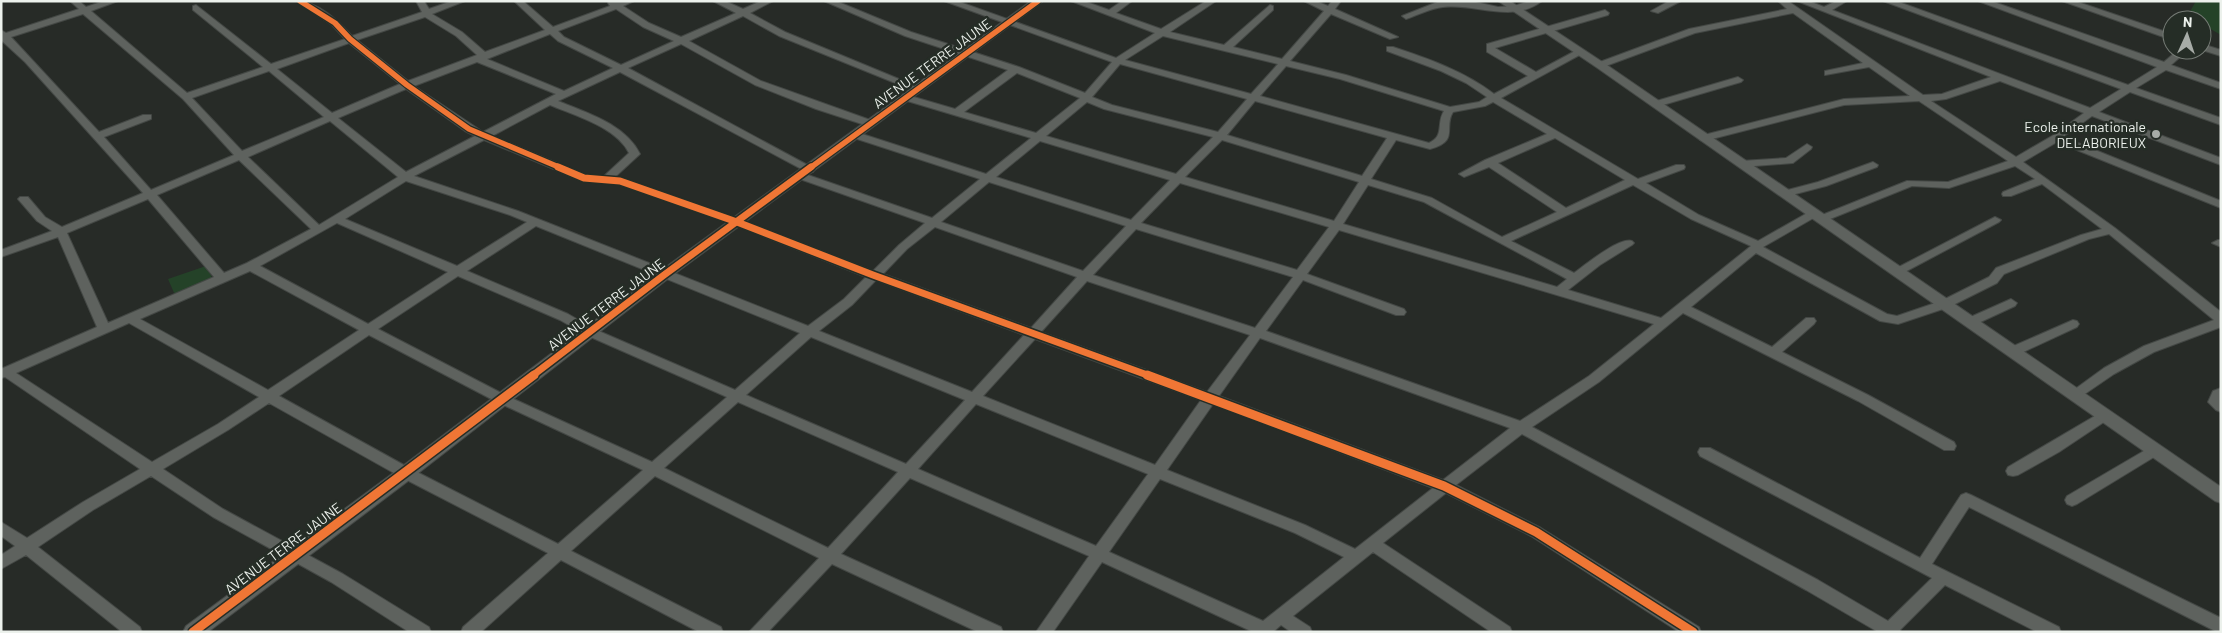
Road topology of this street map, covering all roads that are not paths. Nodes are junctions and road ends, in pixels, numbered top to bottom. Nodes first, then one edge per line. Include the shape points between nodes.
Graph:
1 (74, 1) edge
2 (114, 1) edge
3 (300, 1) edge
4 (420, 1) edge
5 (461, 1) edge
6 (518, 1) edge
7 (630, 1) edge
8 (718, 1) edge
9 (770, 1) edge
10 (828, 1) edge
11 (948, 1) edge
12 (1038, 1) edge
13 (1075, 1) edge
14 (1128, 1) edge
15 (1212, 1) edge
16 (1308, 1) edge
17 (1538, 1) edge
18 (1677, 1) edge
19 (1782, 1) edge
20 (1843, 1) edge
21 (1887, 1) edge
22 (1982, 1) edge
23 (2066, 1) edge
24 (1443, 3) edge
25 (613, 4) edge
26 (1509, 5) edge
27 (1333, 6) edge
28 (1798, 6) edge
29 (196, 8) dead end
30 (1270, 8) dead end
31 (86, 9) junction
32 (1824, 10) junction
33 (1655, 11) dead end
34 (428, 12) junction
35 (744, 13) junction
36 (1604, 13) dead end
37 (1109, 14) junction
38 (1406, 16) dead end
39 (1008, 22) junction
40 (1547, 30) junction
41 (552, 32) junction
42 (1160, 32) junction
43 (2162, 34) edge
44 (2, 35) edge
45 (1393, 37) dead end
46 (350, 39) junction
47 (682, 41) junction
48 (1390, 49) dead end
49 (1225, 50) junction
50 (1580, 52) junction
51 (968, 53) junction
52 (481, 58) junction
53 (2172, 60) edge
54 (1117, 61) junction
55 (1284, 63) junction
56 (1870, 64) junction
57 (1600, 65) junction
58 (2165, 66) junction
59 (271, 68) junction
60 (620, 68) junction
61 (1016, 69) junction
62 (1828, 73) dead end
63 (1536, 76) junction
64 (2001, 77) junction
65 (1738, 80) dead end
66 (407, 85) junction
67 (2221, 86) edge
68 (2129, 88) junction
69 (912, 93) junction
70 (564, 94) junction
71 (186, 97) junction
72 (1086, 98) junction
73 (1253, 98) junction
74 (1494, 98) junction
75 (1923, 99) junction
76 (549, 101) junction
77 (1656, 104) junction
78 (1450, 110) junction
79 (2091, 112) junction
80 (956, 113) junction
81 (147, 117) dead end
82 (333, 117) junction
83 (2221, 122) edge
84 (507, 123) junction
85 (869, 123) junction
86 (469, 129) junction
87 (1556, 134) junction
88 (854, 135) junction
89 (98, 136) junction
90 (483, 136) junction
91 (1220, 136) junction
92 (1393, 137) junction
93 (1037, 138) junction
94 (1704, 138) junction
95 (2056, 138) junction
96 (1807, 147) dead end
97 (240, 155) junction
98 (1489, 162) junction
99 (2016, 162) junction
100 (2221, 162) edge
101 (1741, 164) junction
102 (1873, 165) dead end
103 (1680, 168) dead end
104 (805, 173) junction
105 (1464, 174) dead end
106 (405, 177) junction
107 (988, 177) junction
108 (1177, 178) junction
109 (607, 179) junction
110 (2044, 180) junction
111 (1367, 181) junction
112 (1635, 182) junction
113 (150, 193) junction
114 (1784, 194) junction
115 (2007, 194) dead end
116 (24, 199) dead end
117 (2221, 205) edge
118 (1565, 212) junction
119 (1817, 216) junction
120 (336, 219) junction
121 (1995, 220) dead end
122 (535, 222) junction
123 (737, 222) junction
124 (934, 222) junction
125 (1134, 224) junction
126 (1336, 226) junction
127 (318, 230) junction
128 (2112, 230) junction
129 (61, 232) junction
130 (1502, 241) junction
131 (1628, 243) dead end
132 (1758, 247) junction
133 (1, 254) edge
134 (251, 266) junction
135 (1897, 271) junction
136 (456, 272) junction
137 (664, 275) junction
138 (873, 275) junction
139 (1300, 275) junction
140 (1085, 276) junction
141 (1574, 278) junction
142 (222, 279) junction
143 (1558, 292) junction
144 (2012, 303) dead end
145 (1945, 304) junction
146 (1682, 307) junction
147 (1400, 312) dead end
148 (129, 318) junction
149 (2221, 320) edge
150 (1810, 321) dead end
151 (1661, 322) junction
152 (1970, 322) junction
153 (2073, 324) dead end
154 (104, 328) junction
155 (370, 330) junction
156 (590, 332) junction
157 (809, 332) junction
158 (1032, 333) junction
159 (1258, 333) junction
160 (2014, 351) junction
161 (1773, 353) junction
162 (4, 373) edge
163 (2221, 393) edge
164 (2076, 395) junction
165 (270, 396) junction
166 (737, 396) junction
167 (974, 397) junction
168 (1210, 398) junction
169 (502, 399) junction
170 (2221, 407) edge
171 (2105, 415) junction
172 (1521, 427) junction
173 (1949, 446) dead end
174 (2154, 450) junction
175 (1705, 452) dead end
176 (653, 469) junction
177 (153, 470) junction
178 (907, 471) junction
179 (2014, 471) dead end
180 (406, 473) junction
181 (1157, 473) junction
182 (1444, 486) junction
183 (2221, 496) edge
184 (2072, 500) dead end
185 (1, 528) edge
186 (1371, 543) junction
187 (26, 546) junction
188 (559, 552) junction
189 (1099, 554) junction
190 (294, 555) junction
191 (830, 556) junction
192 (1356, 556) junction
193 (1, 563) edge
194 (1924, 566) junction
195 (1943, 577) junction
196 (1281, 616) junction
197 (2221, 626) edge
198 (1262, 630) edge
199 (1497, 630) edge
200 (1890, 631) edge
201 (134, 632) edge
202 (193, 632) edge
203 (423, 632) edge
204 (469, 632) edge
205 (715, 632) edge
206 (757, 632) edge
207 (995, 632) edge
208 (1044, 632) edge
209 (1304, 632) edge
210 (1693, 632) edge
211 (2053, 632) edge

1 - 31 street
2 - 31 street
3 - 46 street via 335,23
4 - 34 street
5 - 34 street
6 - 41 street
7 - 25 street
8 - 35 street
9 - 35 street
10 - 51 street via 908,34
11 - 39 street
12 - 39 street, AVENUE TERRE JAUNE
13 - 37 street
14 - 37 street
15 - 42 street
16 - 27 street
17 - 26 street
18 - 33 street
19 - 28 street
20 - 32 street
21 - 68 street
22 - 58 street
23 - 43 street
24 - 26 street via 1498,10
24 - 38 street
25 - 41 street
25 - 47 street via 646,25
26 - 40 street
27 - 45 street
27 - 55 street
28 - 32 street
28 - 56 street
28 - 57 street via 1692,31
29 - 59 street
30 - 49 street
31 - 44 street
31 - 71 street
32 - 64 street
34 - 46 street
34 - 52 street via 432,18 459,34
35 - 47 street
35 - 69 street via 782,34
36 - 40 street
37 - 42 street
39 - 51 street, AVENUE TERRE JAUNE
39 - 54 street
40 - 50 street
40 - 63 street via 1490,46 1490,50
41 - 52 street
41 - 60 street
42 - 49 street
42 - 54 street
44 - 89 street via 33,63
46 - 59 street
46 - 66 street
47 - 60 street
47 - 85 street via 758,83
48 - 74 street via 1456,73
49 - 55 street
50 - 57 street
50 - 63 street
51 - 61 street
51 - 69 street, AVENUE TERRE JAUNE
52 - 66 street
52 - 70 street via 518,77
53 - 58 street
54 - 72 street
54 - 73 street
55 - 73 street
55 - 78 street via 1361,82
56 - 62 street
56 - 75 street
57 - 77 street
58 - 67 street
58 - 68 street
59 - 71 street
59 - 82 street
60 - 70 street
60 - 104 street
61 - 72 street
61 - 80 street
63 - 74 street
64 - 75 street via 1943,97
64 - 79 street
65 - 77 street
66 - 82 street
66 - 86 street
68 - 79 street
68 - 83 street
69 - 80 street
69 - 85 street, AVENUE TERRE JAUNE
70 - 76 street
71 - 97 street
72 - 91 street via 1108,107
72 - 93 street
73 - 91 street
73 - 92 street
74 - 78 street via 1467,108
74 - 87 street
75 - 94 street via 1844,102
75 - 99 street
76 - 84 street
76 - 109 street via 609,129 632,146 635,154
77 - 94 street
78 - 92 street via 1446,116 1447,131 1443,139 1434,144 1425,145
79 - 95 street
79 - 100 street
80 - 93 street
81 - 89 street
82 - 97 street
82 - 106 street
84 - 86 street
84 - 90 street
85 - 88 street, AVENUE TERRE JAUNE
86 - 90 street
87 - 98 street
87 - 112 street
88 - 104 street, AVENUE TERRE JAUNE
88 - 107 street
89 - 113 street
90 - 106 street
90 - 109 street via 584,178 594,181
91 - 108 street
91 - 111 street
92 - 111 street
93 - 107 street
93 - 108 street
94 - 101 street
95 - 99 street
95 - 117 street
96 - 101 street via 1789,161
97 - 113 street
97 - 127 street
98 - 105 street
98 - 118 street
99 - 110 street
99 - 119 street via 1949,185 1911,183
101 - 114 street
102 - 114 street
103 - 112 street
104 - 123 street, AVENUE TERRE JAUNE
104 - 124 street
106 - 120 street
106 - 122 street
107 - 124 street
107 - 125 street
108 - 125 street
108 - 126 street
109 - 123 street
110 - 115 street
110 - 128 street
111 - 126 street
111 - 130 street via 1428,200
112 - 118 street
112 - 132 street
113 - 129 street
113 - 142 street
114 - 119 street
116 - 129 street via 41,219
118 - 130 street
119 - 132 street
119 - 135 street
120 - 127 street
120 - 136 street
121 - 135 street
122 - 136 street
122 - 137 street
123 - 137 street, AVENUE TERRE JAUNE
123 - 138 street
124 - 138 street
124 - 140 street
125 - 139 street
125 - 140 street
126 - 139 street
126 - 143 street
127 - 134 street
128 - 145 street via 2085,237 2000,271 1993,280
128 - 149 street
129 - 133 street
129 - 154 street
130 - 141 street
131 - 141 street
132 - 145 street via 1884,318 1898,320
132 - 146 street
134 - 142 street
134 - 155 street
135 - 145 street
136 - 155 street
136 - 156 street via 564,317
137 - 156 street, AVENUE TERRE JAUNE
137 - 157 street
138 - 157 street via 848,302
138 - 158 street
139 - 147 street
139 - 159 street
140 - 158 street
140 - 159 street
141 - 143 street
142 - 148 street
143 - 151 street
144 - 152 street
145 - 152 street
146 - 151 street
146 - 161 street
148 - 154 street
148 - 165 street
149 - 164 street via 2149,350 2109,371
150 - 161 street
151 - 172 street via 1594,379
152 - 160 street
153 - 160 street
154 - 162 street
155 - 165 street
155 - 169 street
156 - 166 street
156 - 169 street, AVENUE TERRE JAUNE
157 - 166 street
157 - 167 street
158 - 167 street
158 - 168 street
159 - 168 street
159 - 172 street
160 - 164 street
161 - 173 street
162 - 177 street
163 - 170 street via 2215,402
164 - 171 street
165 - 177 street
165 - 180 street
166 - 176 street
166 - 178 street
167 - 178 street
167 - 181 street
168 - 181 street
168 - 182 street
169 - 176 street
169 - 180 street, AVENUE TERRE JAUNE
171 - 174 street
171 - 179 street
172 - 182 street
172 - 200 street via 1812,585
174 - 183 street
174 - 184 street
175 - 194 street
176 - 188 street
176 - 191 street
177 - 187 street
177 - 190 street via 218,513
178 - 189 street
178 - 191 street
180 - 188 street
180 - 190 street, AVENUE TERRE JAUNE
181 - 189 street
181 - 192 street via 1300,529
182 - 186 street
182 - 210 street via 1536,532
185 - 187 street
186 - 192 street
186 - 199 street
187 - 193 street
187 - 201 street
188 - 204 street
188 - 205 street
189 - 198 street
189 - 208 street
190 - 202 street, AVENUE TERRE JAUNE
190 - 203 street
191 - 206 street
191 - 207 street
192 - 196 street
194 - 195 street
194 - 197 street via 1966,499
195 - 200 street
195 - 211 street
196 - 198 street
196 - 209 street

